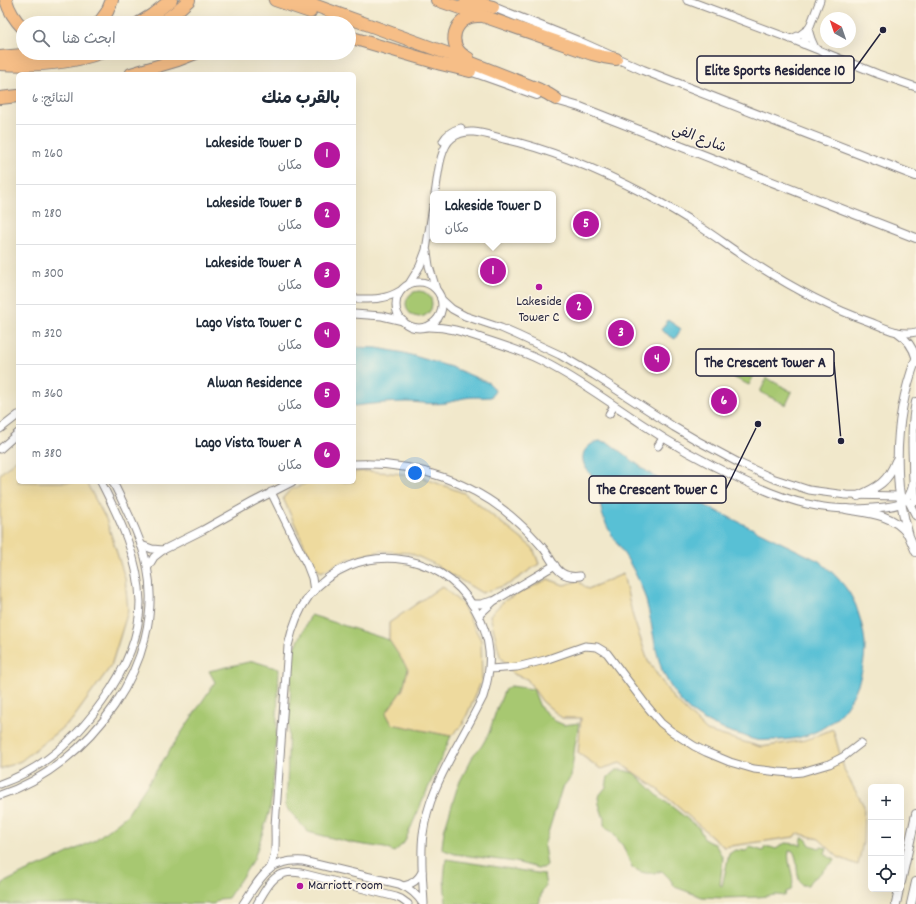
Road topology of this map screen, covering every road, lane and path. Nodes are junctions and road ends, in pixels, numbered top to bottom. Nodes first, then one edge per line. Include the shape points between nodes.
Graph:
1 (6, 0) edge
2 (112, 0) edge
3 (171, 0) edge
4 (189, 0) edge
5 (275, 0) edge
6 (300, 0) edge
7 (437, 0) edge
8 (466, 0) edge
9 (479, 0) edge
10 (687, 0) edge
11 (820, 0) edge
12 (493, 7) junction
13 (104, 16) edge
14 (149, 16) edge
15 (170, 16) edge
16 (320, 16) edge
17 (344, 16) edge
18 (482, 16) junction
19 (16, 20) edge
20 (356, 20) edge
21 (356, 29) edge
22 (808, 30) junction
23 (356, 39) edge
24 (791, 39) junction
25 (803, 44) junction
26 (815, 48) junction
27 (16, 56) edge
28 (0, 57) edge
29 (616, 59) junction
30 (74, 60) edge
31 (177, 60) edge
32 (0, 64) edge
33 (488, 69) junction
34 (470, 71) junction
35 (138, 72) edge
36 (916, 86) edge
37 (16, 96) edge
38 (0, 98) edge
39 (556, 99) junction
40 (916, 176) edge
41 (436, 191) edge
42 (430, 225) edge
43 (916, 238) edge
44 (426, 250) junction
45 (409, 284) junction
46 (436, 290) junction
47 (401, 291) junction
48 (356, 299) edge
49 (441, 299) junction
50 (356, 314) edge
51 (403, 321) junction
52 (425, 327) junction
53 (897, 332) junction
54 (916, 332) edge
55 (916, 359) edge
56 (916, 402) edge
57 (614, 406) junction
58 (609, 414) dead end
59 (16, 416) edge
60 (9, 421) junction
61 (0, 423) edge
62 (0, 429) edge
63 (16, 435) edge
64 (663, 438) junction
65 (658, 446) dead end
66 (0, 449) edge
67 (897, 454) junction
68 (356, 464) edge
69 (914, 481) junction
70 (101, 484) edge
71 (114, 484) edge
72 (288, 484) edge
73 (271, 492) junction
74 (858, 496) junction
75 (903, 500) junction
76 (916, 501) edge
77 (846, 509) junction
78 (916, 516) edge
79 (909, 536) junction
80 (141, 544) junction
81 (163, 550) junction
82 (916, 552) edge
83 (308, 565) junction
84 (555, 565) junction
85 (148, 567) junction
86 (580, 576) dead end
87 (323, 582) junction
88 (314, 590) junction
89 (494, 601) junction
90 (472, 604) junction
91 (479, 615) junction
92 (490, 669) junction
93 (861, 743) dead end
94 (0, 784) edge
95 (0, 795) edge
96 (916, 814) edge
97 (275, 843) junction
98 (282, 863) junction
99 (904, 868) edge
100 (269, 870) junction
101 (288, 872) junction
102 (422, 872) junction
103 (916, 882) edge
104 (404, 886) junction
105 (898, 892) edge
106 (244, 904) edge
107 (257, 904) edge
108 (408, 904) edge
109 (424, 904) edge
110 (896, 904) edge
111 (911, 904) edge

1 - 19 highway
2 - 13 highway
3 - 14 highway
4 - 15 highway
5 - 16 highway
6 - 17 highway
7 - 18 highway
8 - 12 highway
9 - 12 highway
10 - 24 street
11 - 22 street
12 - 29 street
18 - 29 highway via 599,56
18 - 33 highway via 471,16 461,21 454,34 457,49
20 - 33 highway
21 - 34 highway
22 - 24 street
22 - 25 street
22 - 26 street
23 - 34 highway
24 - 25 street
25 - 26 street
26 - 36 street via 878,74
27 - 28 highway
29 - 40 street
30 - 32 highway via 30,65
31 - 35 highway
33 - 39 highway via 543,91
34 - 39 street, شارع الفي via 537,95
37 - 38 highway
39 - 43 street, شارع الفي
41 - 53 street via 443,139 453,130 466,128 510,140 550,153 628,185 681,214 806,294
42 - 44 street
44 - 45 street
44 - 46 street
45 - 46 street via 426,283
45 - 47 street
46 - 49 street
47 - 48 street via 381,299
47 - 51 street via 397,297 396,310
49 - 52 street via 440,313
49 - 74 street via 458,313 546,347 612,382 739,463 809,490
50 - 51 street
51 - 52 street via 413,327
52 - 57 street via 458,330 526,354 553,367
53 - 54 street
53 - 55 street via 910,344
55 - 67 street via 904,397
56 - 69 street via 912,424
57 - 58 street
57 - 64 street
59 - 60 street
60 - 61 street
60 - 62 street
63 - 66 street
64 - 65 street
64 - 77 street via 727,473 783,498
67 - 74 street via 890,474 881,484
67 - 75 street
68 - 84 street via 404,467 466,487 492,502 518,522
69 - 75 street via 911,492
69 - 76 street
70 - 94 street via 122,528 136,570 140,603 133,645 110,692 81,730 47,760
71 - 80 street
72 - 73 street
73 - 81 street
73 - 83 street
74 - 75 street
75 - 77 street via 887,507
75 - 78 street via 911,505
75 - 79 street
77 - 79 street via 889,518 900,525
79 - 82 street
80 - 81 street
80 - 85 street
81 - 85 street via 154,557
83 - 87 street
83 - 88 street
84 - 86 street via 567,576
84 - 89 street
85 - 95 street via 150,609 146,637 137,664 121,696 90,736 58,765 33,781
87 - 88 street
87 - 90 street via 340,570 361,562 379,558 398,558 434,569 460,589
88 - 97 street via 297,616 288,646
89 - 90 street
89 - 91 street
90 - 91 street
91 - 92 street via 489,645
92 - 93 street via 517,667 585,646 597,647 607,653 646,705 671,731 706,752 754,768 802,772 829,764
92 - 102 street via 483,697 440,778 428,808 422,846
96 - 99 street
97 - 98 street
97 - 100 street via 274,860
98 - 100 street
98 - 101 street
98 - 104 street via 303,862
100 - 106 street via 258,880
101 - 107 street via 278,875 270,882
101 - 108 street via 396,897
102 - 104 street via 414,882
102 - 109 street
103 - 111 street
104 - 109 street via 414,892
105 - 110 street

